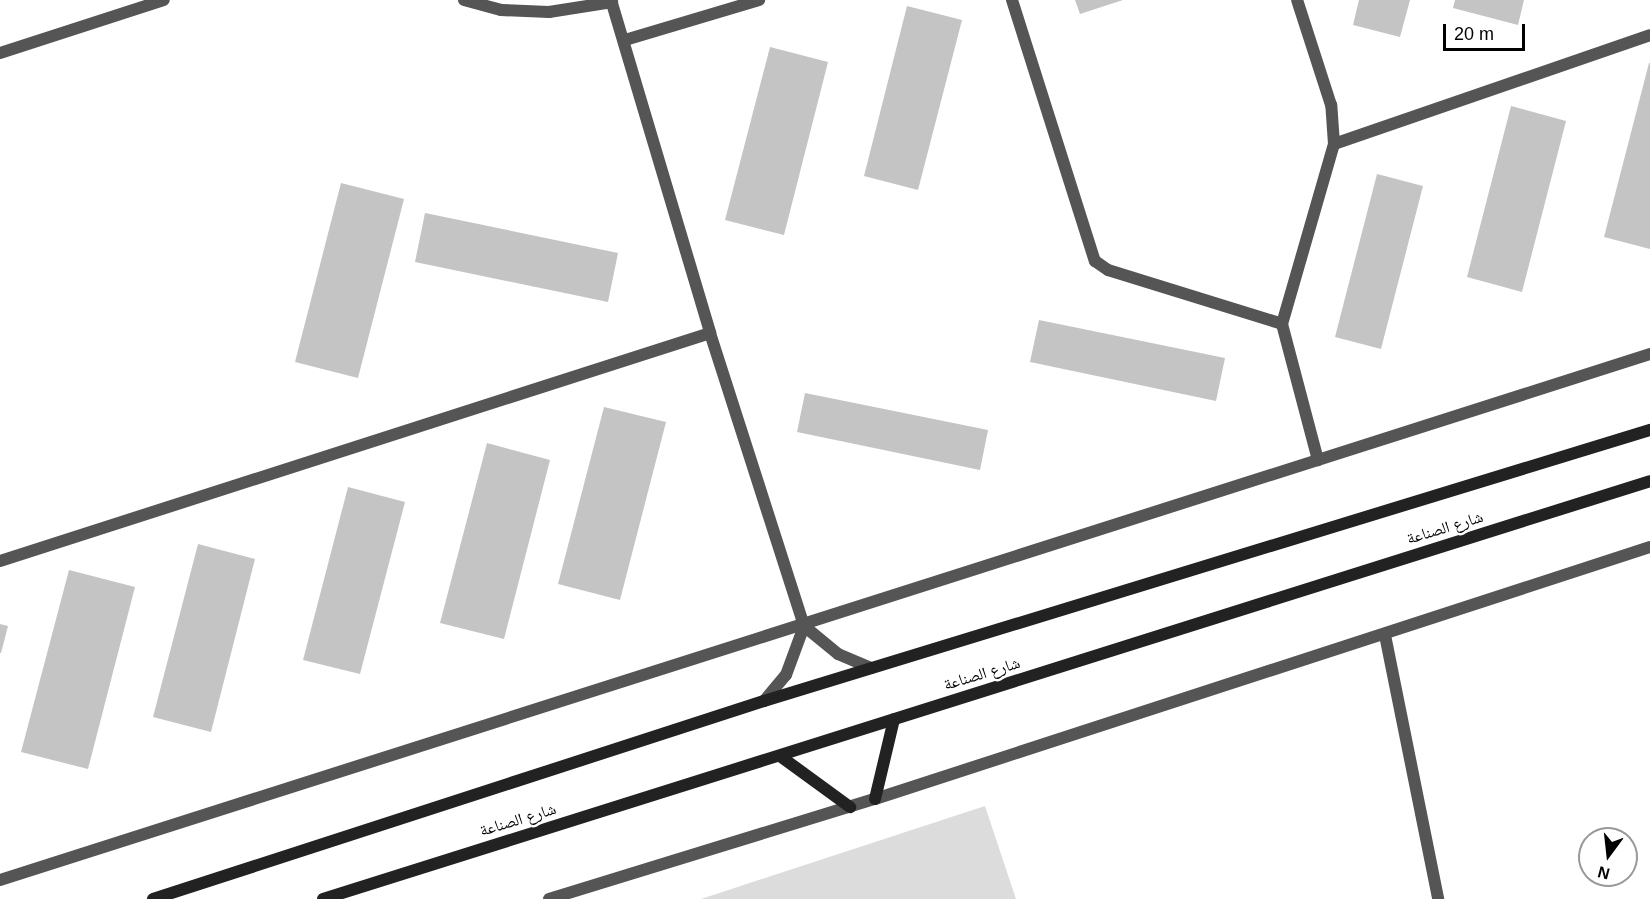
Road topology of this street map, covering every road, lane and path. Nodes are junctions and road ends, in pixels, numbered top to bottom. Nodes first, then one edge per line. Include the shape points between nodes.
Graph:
1 (164, 0) edge
2 (464, 0) edge
3 (759, 0) edge
4 (1012, 0) edge
5 (1297, 0) edge
6 (612, 1) edge
7 (1650, 35) edge
8 (625, 40) junction
9 (0, 52) edge
10 (1334, 144) junction
11 (1282, 324) junction
12 (710, 333) junction
13 (1650, 354) edge
14 (1650, 430) edge
15 (1318, 460) junction
16 (1650, 481) edge
17 (1650, 547) edge
18 (0, 561) edge
19 (804, 626) junction
20 (1386, 635) junction
21 (871, 668) junction
22 (764, 701) junction
23 (894, 720) junction
24 (780, 756) junction
25 (875, 799) junction
26 (850, 807) junction
27 (0, 880) edge
28 (153, 899) edge
29 (323, 899) edge
30 (549, 899) edge
31 (1438, 899) edge

1 - 9 street
2 - 6 street via 501,10 549,12
3 - 8 street
4 - 11 street via 1095,261 1108,270
5 - 10 street via 1331,105
6 - 8 street
7 - 10 street
8 - 12 street
10 - 11 street
11 - 15 street
12 - 18 street
12 - 19 street
13 - 15 street
14 - 21 street
15 - 19 street
16 - 23 street, شارع الصناعة
17 - 20 street
19 - 21 street via 838,654
19 - 22 street via 786,675
19 - 27 street
20 - 25 street
20 - 31 street
21 - 22 street
22 - 28 street
23 - 24 street, شارع الصناعة
23 - 25 street
24 - 26 street
24 - 29 street, شارع الصناعة
25 - 26 street
26 - 30 street

